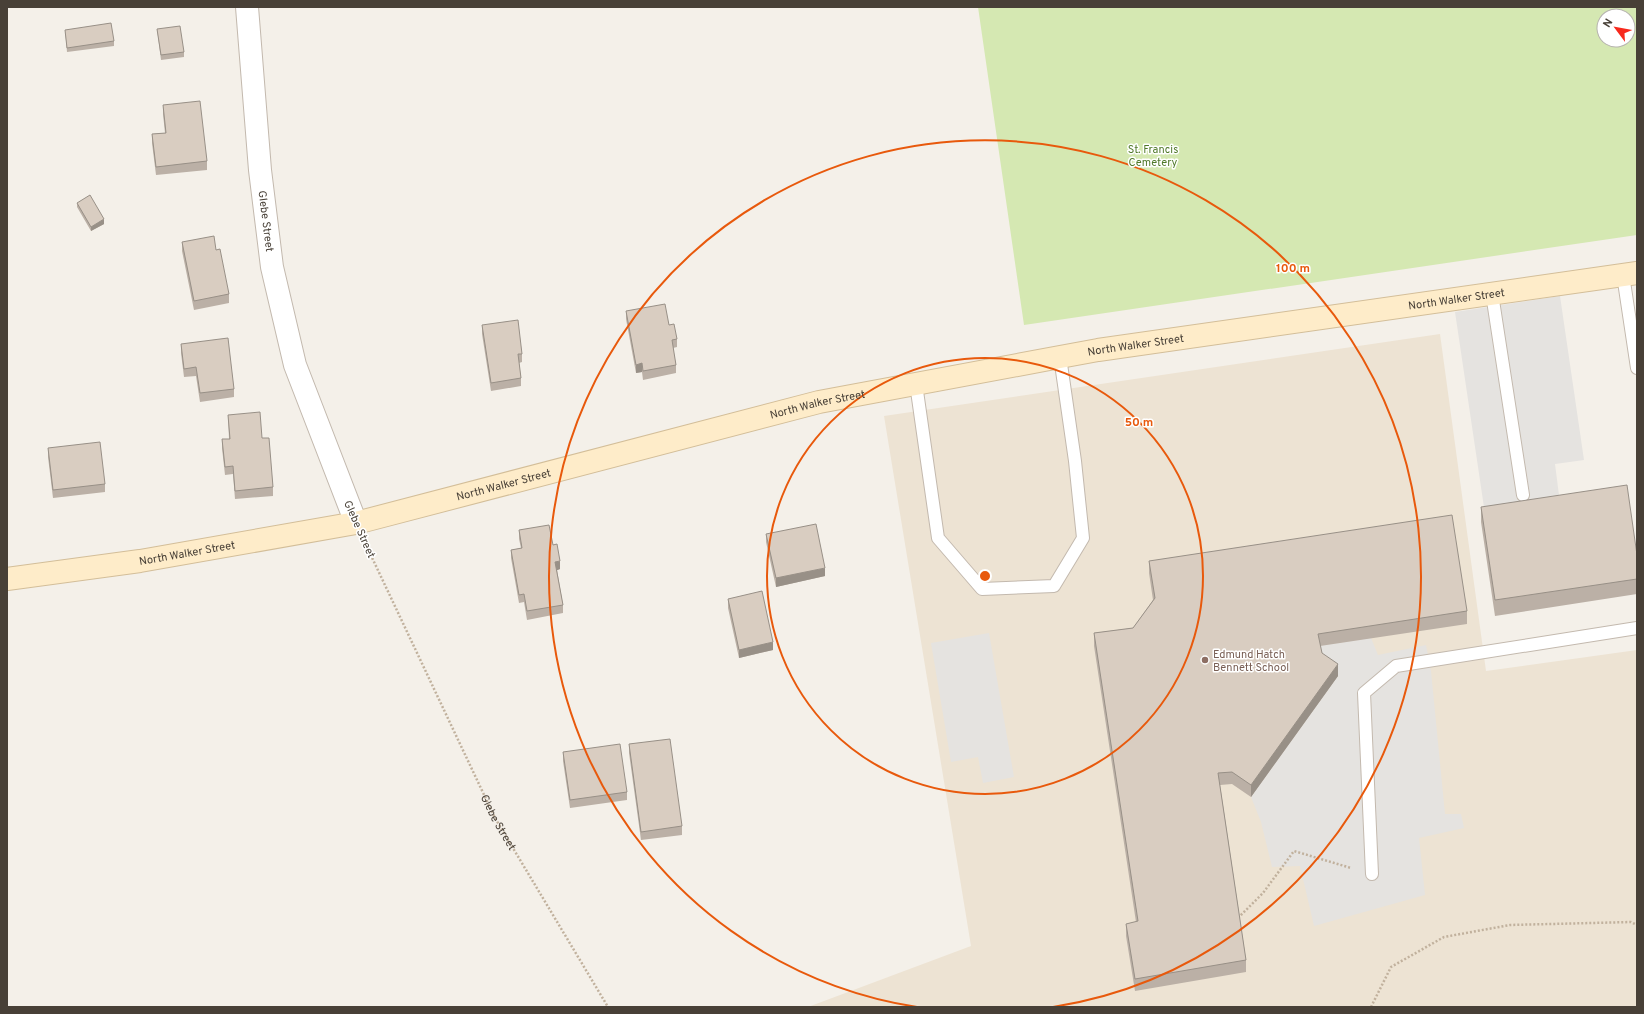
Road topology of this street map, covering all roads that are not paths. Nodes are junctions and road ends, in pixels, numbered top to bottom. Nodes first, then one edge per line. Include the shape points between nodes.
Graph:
1 (247, 7) edge
2 (1630, 274) edge
3 (1492, 294) junction
4 (1060, 357) junction
5 (1637, 368) edge
6 (916, 384) junction
7 (1524, 495) dead end
8 (356, 523) junction
9 (7, 579) edge
10 (1637, 628) edge
11 (1372, 874) road end

1 - 8 street, Glebe Street via 260,170 272,267 295,365
2 - 3 main road, North Walker Street
2 - 5 lane
3 - 4 main road, North Walker Street via 1106,348
3 - 7 lane
4 - 6 main road, North Walker Street
4 - 6 lane via 1084,538 1054,586 982,589 938,538
6 - 8 main road, North Walker Street via 819,402
8 - 9 main road, North Walker Street via 132,562
10 - 11 lane via 1396,666 1364,693

